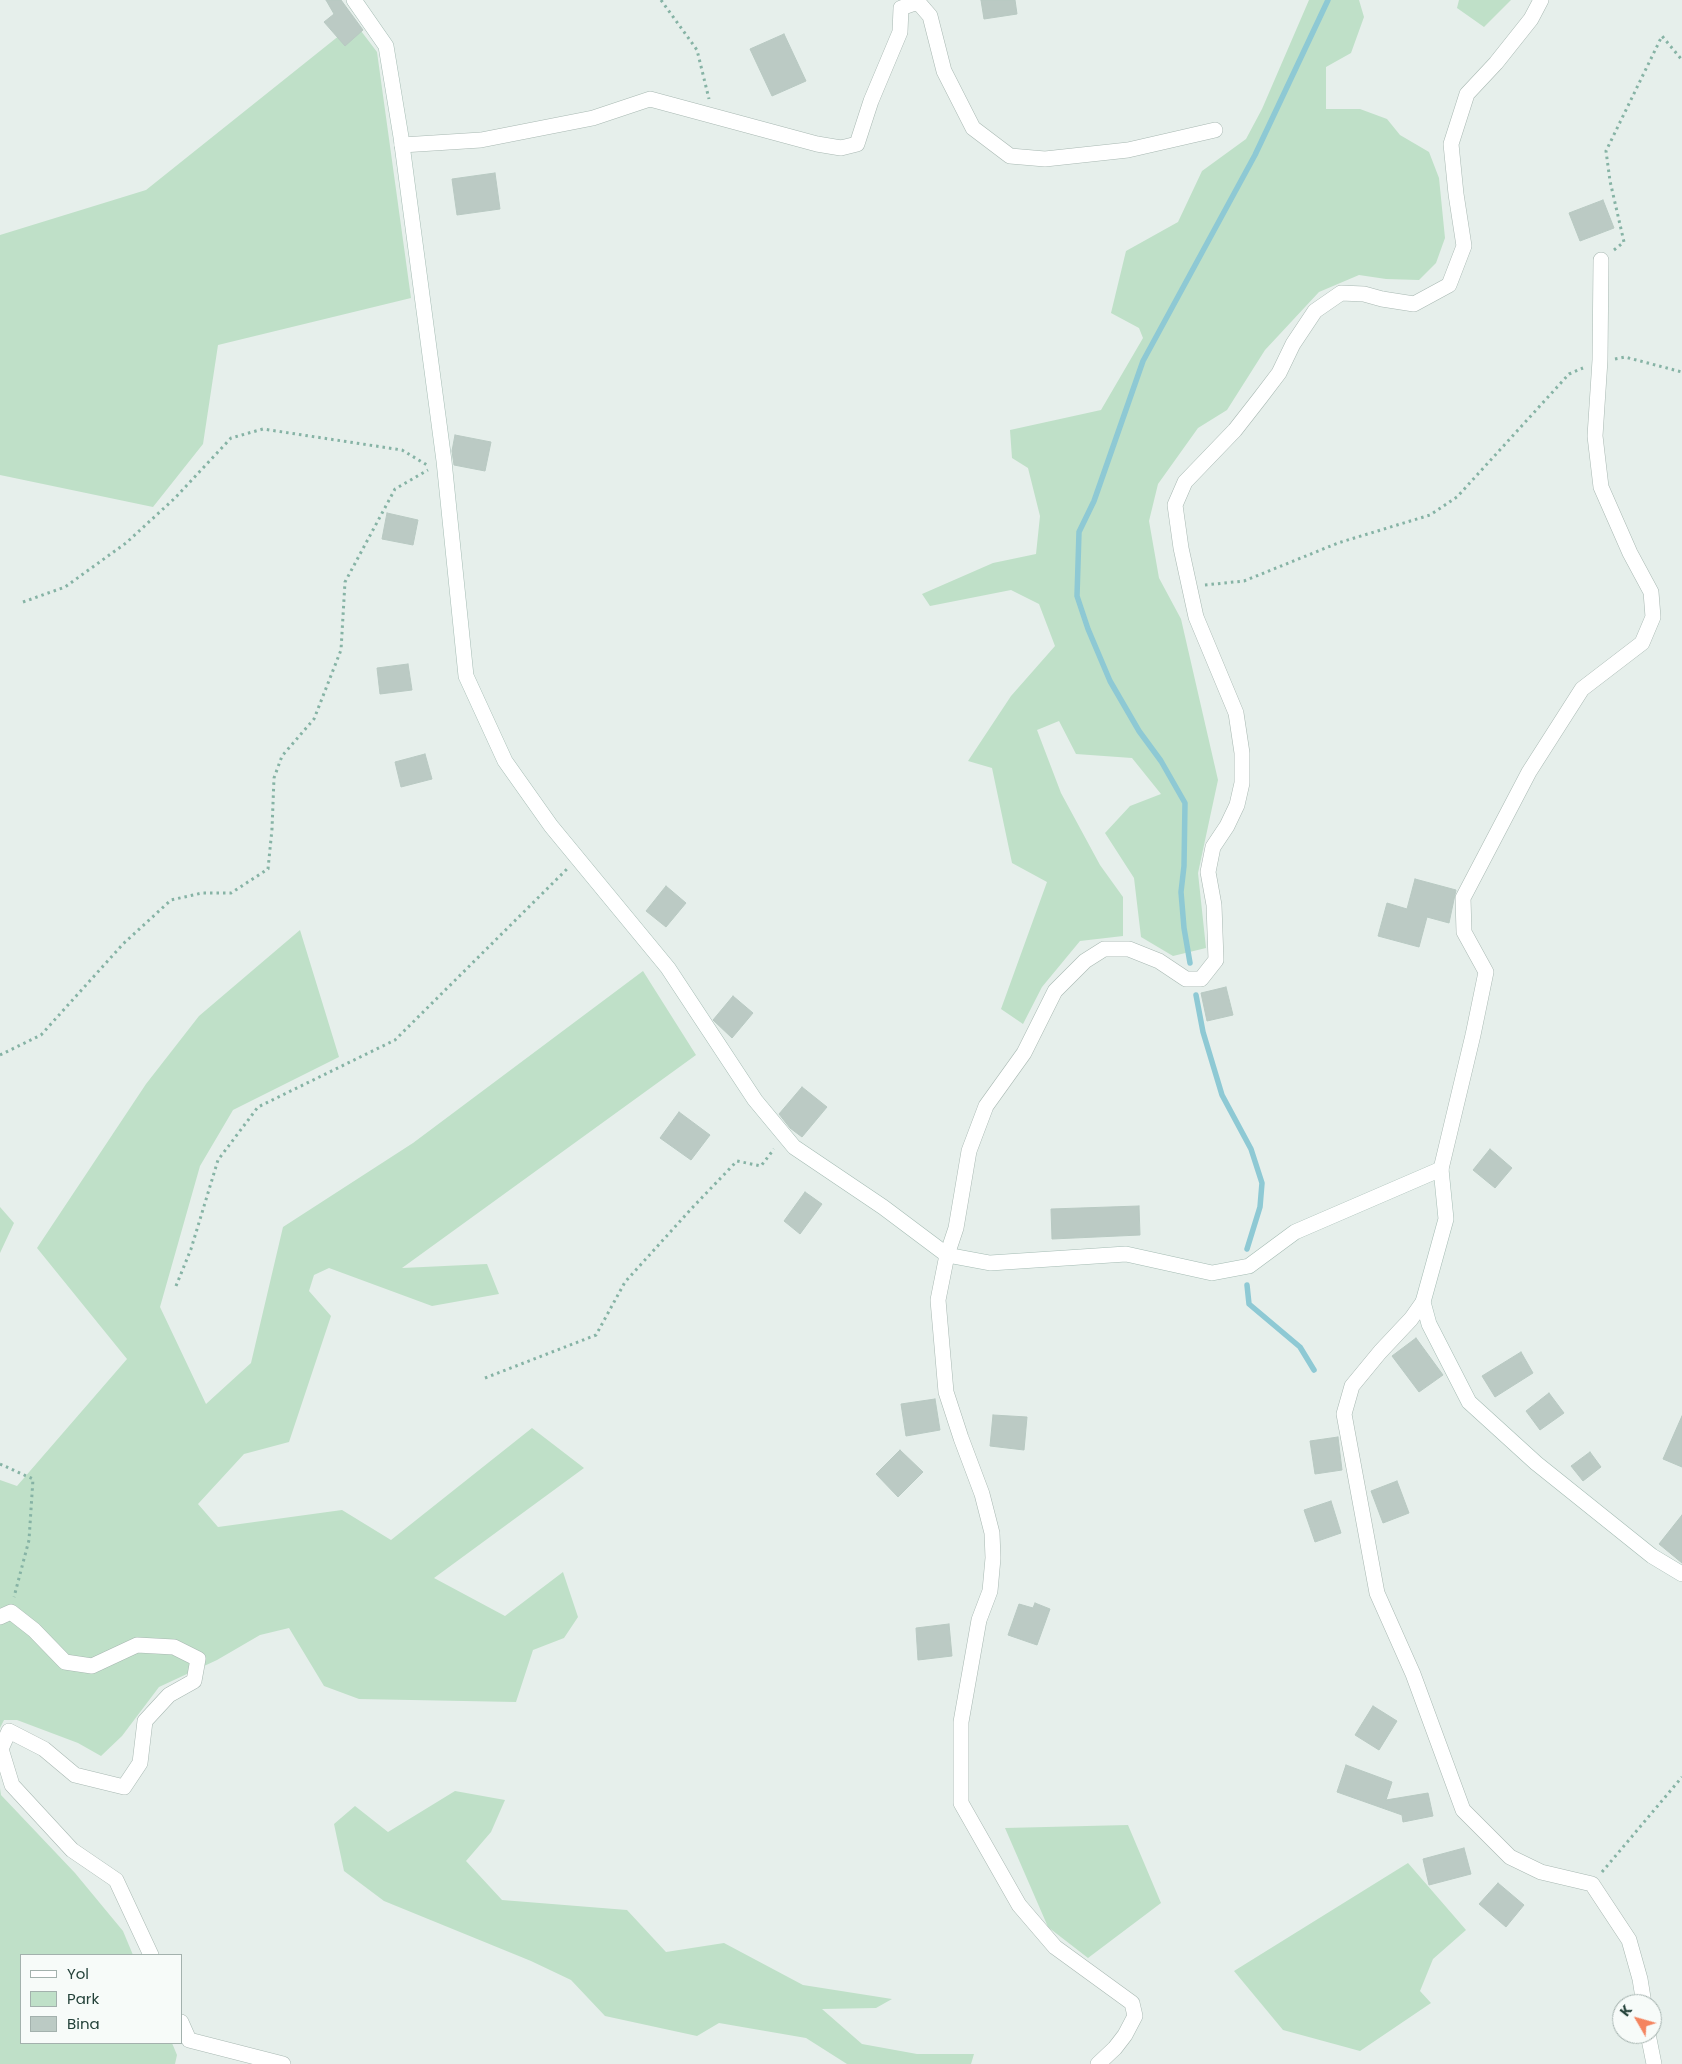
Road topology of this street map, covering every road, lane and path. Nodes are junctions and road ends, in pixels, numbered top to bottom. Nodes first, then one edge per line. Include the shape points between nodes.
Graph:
1 (354, 0) edge
2 (661, 0) edge
3 (1541, 0) edge
4 (1682, 60) edge
5 (713, 116) junction
6 (1215, 130) dead end
7 (402, 145) junction
8 (1601, 260) joint
9 (1600, 360) junction
10 (1682, 372) edge
11 (1189, 587) junction
12 (23, 602) dead end
13 (578, 858) junction
14 (0, 1055) edge
15 (779, 1129) junction
16 (1441, 1169) junction
17 (947, 1255) junction
18 (176, 1286) dead end
19 (1423, 1302) junction
20 (485, 1378) dead end
21 (0, 1464) edge
22 (1682, 1574) edge
23 (5, 1615) edge
24 (1682, 1777) edge
25 (1592, 1884) junction
26 (151, 1954) edge
27 (1642, 1994) edge
28 (182, 2024) edge
29 (1650, 2044) edge
30 (283, 2064) edge
31 (1098, 2064) edge
32 (1654, 2064) edge

1 - 7 street via 386,46
2 - 5 path via 697,50
3 - 11 street via 1532,19 1467,94 1451,144 1464,246 1449,286 1414,304 1341,293 1315,311 1279,373 1260,398 1235,430 1185,482 1175,505
4 - 8 path via 1662,36 1606,151 1624,242
5 - 6 street via 817,144 842,148 857,144 900,32 901,8 918,2 930,16 944,71 973,128 1010,156 1045,160 1128,150
5 - 7 street via 650,99 593,118 481,140
7 - 13 street via 444,461 466,676 505,761
8 - 9 street
9 - 10 path via 1625,358
9 - 11 path via 1569,374 1457,497 1430,515 1338,543 1244,581
9 - 16 street via 1595,436 1601,488 1651,592 1653,617 1642,643 1582,689 1529,772 1463,898 1464,932 1486,972
11 - 17 street via 1196,617 1236,713 1242,752 1242,783 1237,805 1213,847 1208,872 1214,905 1216,960 1201,979 1186,979 1159,961 1129,949 1104,949 1085,961 1055,991 1024,1053 986,1106 969,1151 956,1228
12 - 14 path via 65,587 126,543 175,498 231,438 263,429 402,450 432,468 395,489 345,582 341,650 314,719 282,756 274,778 268,869 231,893 202,893 171,900 123,944 41,1034
13 - 15 street via 668,968 755,1100
13 - 18 path via 395,1040 258,1107 218,1160
15 - 17 street via 794,1147
15 - 20 path via 774,1151 761,1166 737,1161 625,1282 596,1334
16 - 17 street via 1295,1232 1249,1266 1212,1274 1126,1254 990,1263
16 - 19 street via 1446,1219
17 - 31 street via 938,1300 946,1392 982,1494 993,1550 990,1591 979,1620 961,1722 961,1803 1019,1905 1055,1947 1132,2003 1135,2016 1125,2035
19 - 22 street via 1429,1324 1469,1402 1551,1475 1652,1556
19 - 25 street via 1352,1386 1344,1414 1377,1594 1413,1674 1463,1810 1510,1858 1541,1872
21 - 23 path via 33,1479 29,1540
23 - 26 street via 34,1630 65,1662 92,1666 137,1645 174,1647 198,1659 194,1681 168,1695 145,1721 140,1763 124,1787 75,1775 44,1749 9,1731 1,1749 12,1785 72,1850 116,1880
24 - 25 path
25 - 27 street via 1629,1940
28 - 30 street via 189,2040
29 - 32 street

